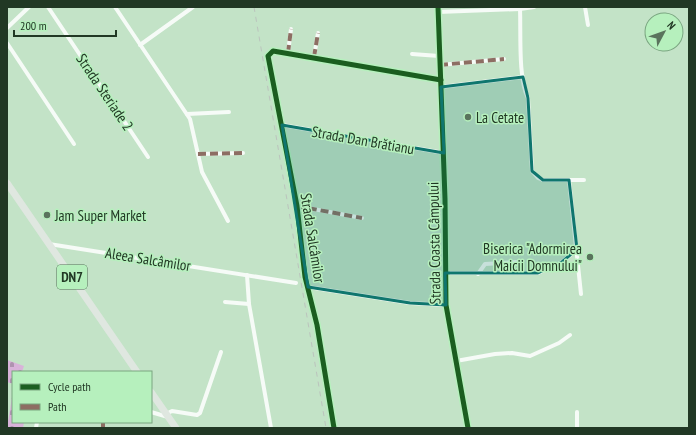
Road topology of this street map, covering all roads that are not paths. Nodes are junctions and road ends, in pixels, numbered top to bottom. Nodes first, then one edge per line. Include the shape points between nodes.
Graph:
1 (29, 7) edge
2 (48, 7) edge
3 (114, 7) edge
4 (193, 7) edge
5 (534, 7) edge
6 (585, 7) edge
7 (438, 9) edge
8 (520, 9) junction
9 (588, 25) dead end
10 (7, 28) edge
11 (291, 29) dead end
12 (318, 33) dead end
13 (7, 43) edge
14 (140, 45) junction
15 (288, 53) junction
16 (412, 54) dead end
17 (439, 56) junction
18 (314, 57) junction
19 (504, 59) dead end
20 (440, 65) junction
21 (523, 77) junction
22 (441, 80) junction
23 (441, 87) junction
24 (229, 112) dead end
25 (187, 114) junction
26 (282, 126) junction
27 (74, 144) dead end
28 (444, 153) junction
29 (198, 154) junction
30 (243, 154) dead end
31 (148, 157) dead end
32 (569, 180) junction
33 (584, 180) dead end
34 (7, 183) edge
35 (297, 206) junction
36 (362, 218) dead end
37 (228, 221) dead end
38 (49, 244) junction
39 (577, 249) junction
40 (516, 262) dead end
41 (445, 273) junction
42 (478, 274) junction
43 (246, 275) junction
44 (296, 284) dead end
45 (308, 287) junction
46 (581, 294) dead end
47 (225, 302) dead end
48 (249, 304) junction
49 (446, 305) junction
50 (570, 335) dead end
51 (221, 352) dead end
52 (456, 361) junction
53 (136, 371) edge
54 (152, 393) edge
55 (152, 412) edge
56 (577, 412) dead end
57 (167, 415) junction
58 (103, 423) edge
59 (103, 428) edge
60 (176, 428) edge
61 (271, 428) edge
62 (334, 428) edge
63 (468, 428) edge
64 (577, 428) edge

1 - 10 street
2 - 31 street, Strada Steriade 2
3 - 14 street
4 - 14 street
5 - 8 street
6 - 9 street
7 - 8 street
7 - 17 street, Strada Coasta Câmpului
8 - 21 street
11 - 15 street
12 - 18 street
13 - 27 street
14 - 25 street
15 - 18 street
15 - 26 street, Strada Salcâmilor via 273,51 270,53 269,63
16 - 17 street
17 - 20 street, Strada Coasta Câmpului
18 - 22 street
19 - 20 street
20 - 22 street, Strada Coasta Câmpului
21 - 23 street
21 - 32 street via 524,91 528,98 532,171 543,180
22 - 23 street, Strada Coasta Câmpului
23 - 28 street, Strada Coasta Câmpului
24 - 25 street
25 - 29 street via 192,123
26 - 28 street, Strada Dan Brătianu
26 - 35 street, Strada Salcâmilor
28 - 41 street, Strada Coasta Câmpului
29 - 30 street
29 - 37 street via 202,172
32 - 33 street
32 - 39 street
34 - 38 main road, DN7
35 - 36 street
35 - 45 street, Strada Salcâmilor
38 - 43 street, Aleea Salcâmilor
38 - 53 main road, DN7
39 - 42 street via 562,262 538,273
39 - 46 street
40 - 42 street via 484,264
41 - 42 street
41 - 49 street, Strada Coasta Câmpului
43 - 44 street, Aleea Salcâmilor
43 - 48 street
45 - 49 street via 410,303
45 - 62 street, Strada Salcâmilor
47 - 48 street
48 - 61 street
49 - 52 street, Strada Coasta Câmpului
50 - 52 street via 530,356 495,354
51 - 57 street via 200,413 172,411
52 - 63 street, Strada Coasta Câmpului
54 - 57 main road
55 - 57 street
56 - 64 street
57 - 60 main road
58 - 59 street

